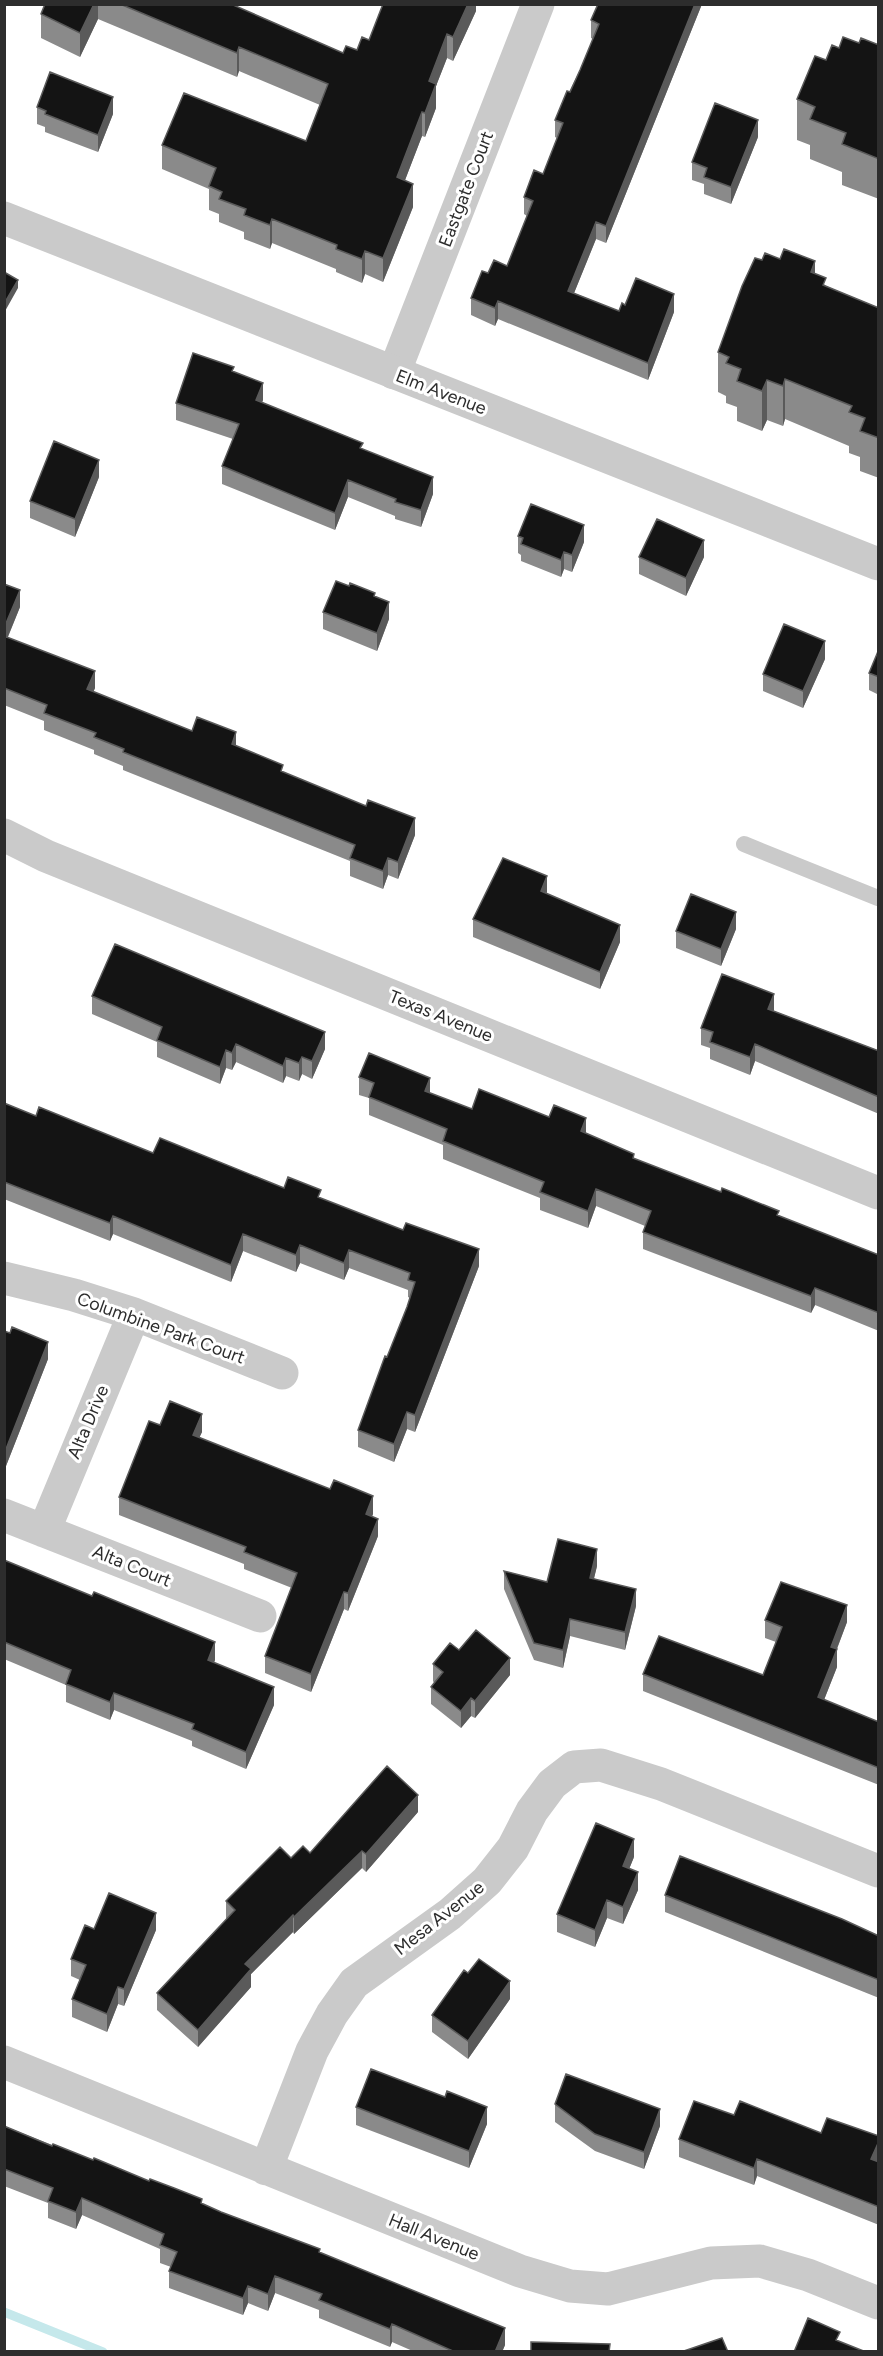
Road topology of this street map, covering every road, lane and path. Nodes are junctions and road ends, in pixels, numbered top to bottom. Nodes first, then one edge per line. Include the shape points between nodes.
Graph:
1 (538, 4) edge
2 (4, 218) edge
3 (394, 373) junction
4 (879, 564) edge
5 (4, 835) edge
6 (744, 844) dead end
7 (879, 898) edge
8 (879, 1193) edge
9 (4, 1278) edge
10 (134, 1314) junction
11 (282, 1373) dead end
12 (4, 1515) edge
13 (44, 1531) junction
14 (260, 1616) dead end
15 (879, 1871) edge
16 (4, 2062) edge
17 (266, 2169) junction
18 (879, 2303) edge

1 - 3 street, Eastgate Court
2 - 3 street, Elm Avenue
3 - 4 street, Elm Avenue
5 - 8 street, Texas Avenue via 46,856
6 - 7 lane
9 - 10 street, Columbine Park Court
10 - 11 street, Columbine Park Court
10 - 13 street, Alta Drive
12 - 13 street, Alta Court
13 - 14 street, Alta Court
15 - 17 street, Mesa Avenue via 661,1784 601,1765 574,1767 552,1784 531,1811 513,1848 487,1881 450,1914 354,1983 312,2051
16 - 17 street, Hall Avenue
17 - 18 street, Hall Avenue via 520,2271 570,2286 608,2289 711,2263 760,2261

